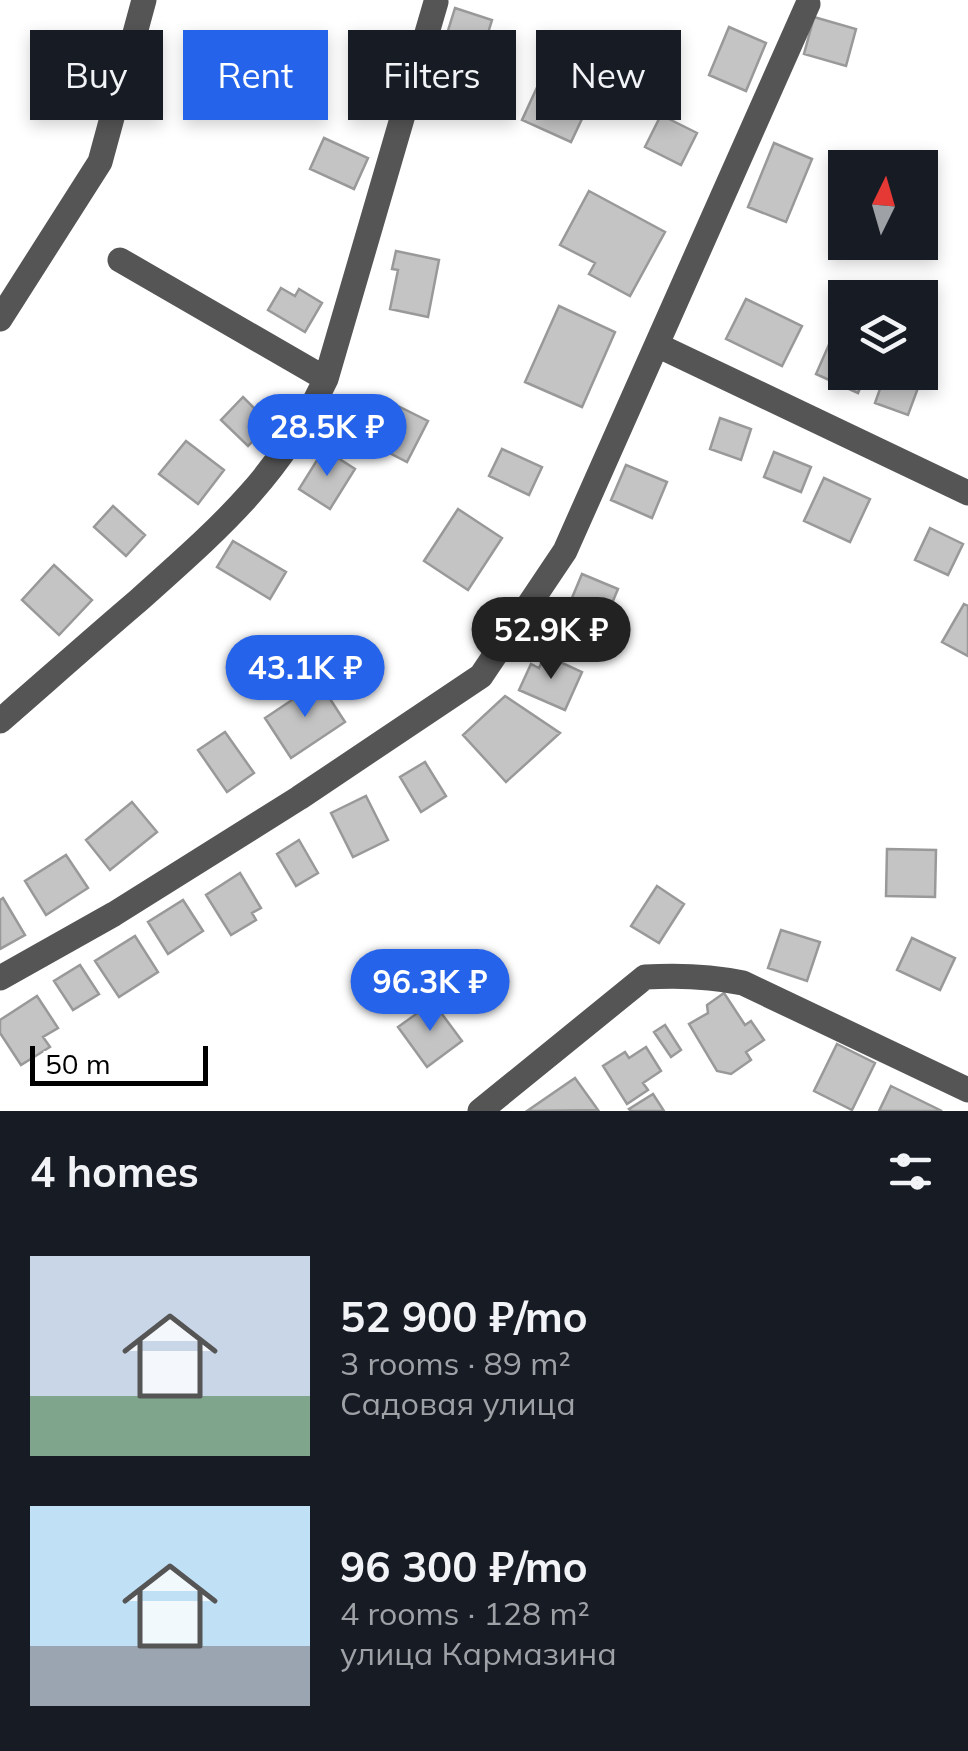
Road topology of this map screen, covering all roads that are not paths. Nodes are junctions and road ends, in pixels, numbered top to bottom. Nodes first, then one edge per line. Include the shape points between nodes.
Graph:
1 (144, 0) edge
2 (436, 2) dead end
3 (808, 4) dead end
4 (120, 260) dead end
5 (0, 318) edge
6 (656, 346) junction
7 (326, 380) junction
8 (968, 494) edge
9 (0, 721) edge
10 (0, 978) edge
11 (968, 1090) edge
12 (480, 1111) edge

1 - 5 street via 100,162
2 - 7 street
3 - 6 street
4 - 7 street
6 - 8 street
6 - 10 street via 564,551 481,676 299,798
7 - 9 street via 270,474 229,520
11 - 12 street via 743,983 675,975 644,977

